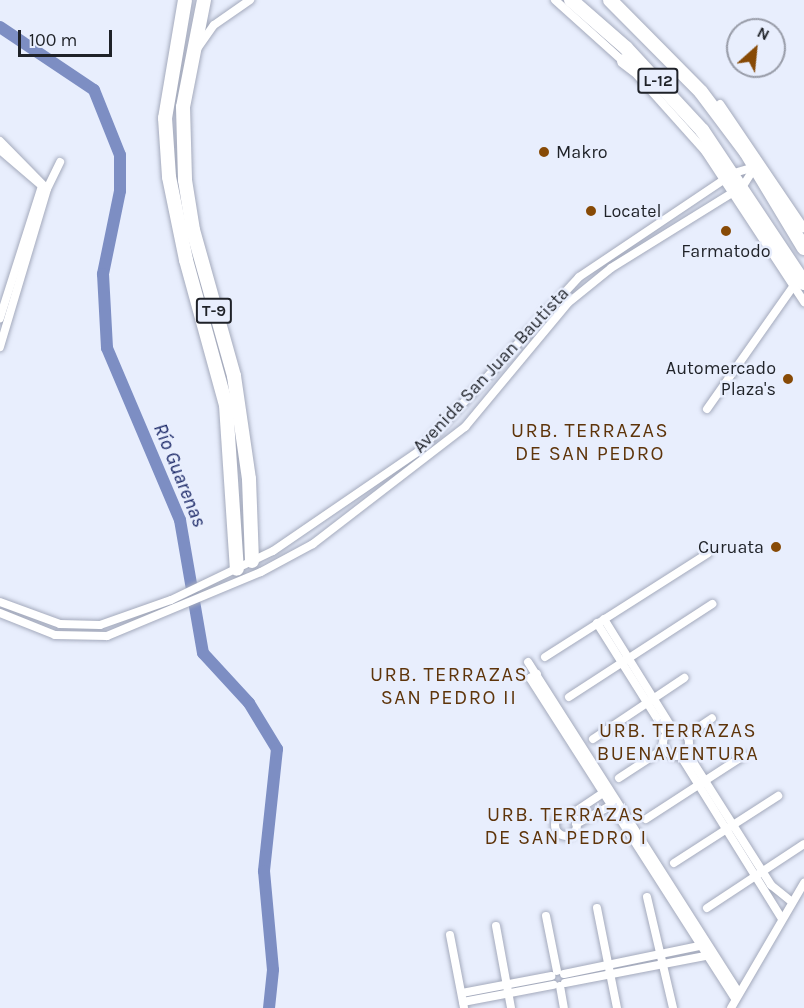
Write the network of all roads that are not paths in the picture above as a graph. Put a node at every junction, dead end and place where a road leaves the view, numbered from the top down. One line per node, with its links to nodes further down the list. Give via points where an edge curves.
1 (185, 0): 30 (highway, T-9, via 165,118 170,177 184,252 226,405)
2 (204, 0): 8 (highway, T-9)
3 (250, 0): 8 (street, via 214,25)
4 (555, 0): 9 (street, L-12)
5 (571, 0): 10 (highway, L-12)
6 (610, 0): 14 (highway, L-12, via 702,92)
7 (622, 0): 11 (highway)
8 (190, 60): 29 (highway, T-9, via 183,107 184,180 193,230 234,376 249,479)
9 (624, 61): 10 (highway); 17 (street, L-12)
10 (674, 99): 17 (highway, L-12)
11 (720, 104): 14 (highway); 21 (street)
12 (0, 141): 18 (street)
13 (0, 150): 18 (street)
14 (746, 152): 16 (highway, L-12)
15 (60, 162): 19 (street)
16 (755, 167): 17 (street, Avenida San Juan Bautista); 20 (street, Avenida San Juan Bautista); 22 (highway, L-12)
17 (730, 177): 20 (highway, L-12); 29 (street, Avenida San Juan Bautista, via 579,277 419,451 306,532)
18 (40, 180): 19 (street); 25 (street)
19 (47, 189): 26 (street)
20 (738, 189): 23 (highway, L-12); 31 (street, Avenida San Juan Bautista, via 611,268 568,303 465,427 422,464 343,525)
21 (804, 228)
22 (804, 248)
23 (799, 284): 24 (street, L-12); 27 (street)
24 (804, 302)
25 (0, 318)
26 (0, 347)
27 (707, 410)
28 (708, 554): 35 (street)
29 (252, 561): 30 (street, Avenida San Juan Bautista); 31 (street, T-9)
30 (237, 569): 31 (street); 32 (street, Avenida San Juan Bautista, via 109,623 81,626)
31 (249, 578): 34 (street, Avenida San Juan Bautista, via 172,611 93,638 55,634)
32 (0, 602)
33 (712, 604): 37 (street)
34 (0, 613)
35 (601, 621): 36 (street); 37 (street)
36 (545, 657)
37 (625, 661): 40 (street); 41 (street)
38 (528, 662): 51 (street)
39 (684, 678): 41 (street)
40 (569, 697)
41 (651, 702): 43 (street); 45 (street)
42 (712, 718): 44 (street)
43 (670, 732): 44 (street); 46 (street)
44 (687, 735): 47 (street)
45 (593, 739)
46 (665, 748): 47 (street); 49 (street)
47 (683, 753): 50 (street)
48 (743, 756): 50 (street)
49 (619, 778)
50 (702, 783): 54 (street); 55 (street)
51 (607, 792): 53 (street); 53 (street, via 573,818); 69 (street)
52 (778, 796): 55 (street)
53 (612, 805): 69 (street)
54 (646, 819)
55 (730, 828): 57 (street); 58 (street); 59 (street)
56 (804, 844): 58 (street)
57 (674, 863)
58 (762, 870): 59 (street); 62 (street)
59 (756, 878): 64 (street); 66 (street)
60 (804, 884): 62 (street)
61 (647, 897): 71 (street)
62 (792, 902): 66 (street)
63 (597, 908): 72 (street)
64 (707, 908)
65 (546, 916): 73 (street)
66 (782, 919): 76 (street)
67 (496, 926): 74 (street)
68 (450, 935): 75 (street)
69 (704, 945): 70 (street); 71 (street)
70 (711, 955): 71 (street); 76 (street)
71 (662, 959): 72 (street); 81 (street)
72 (609, 970): 73 (street); 80 (street)
73 (558, 979): 74 (street); 79 (street)
74 (506, 990): 75 (street); 77 (street); 78 (street)
75 (462, 993): 77 (street)
76 (735, 1000): 82 (street)
77 (464, 1005)
78 (511, 1008)
79 (564, 1008)
80 (617, 1008)
81 (673, 1008)
82 (726, 1008)

